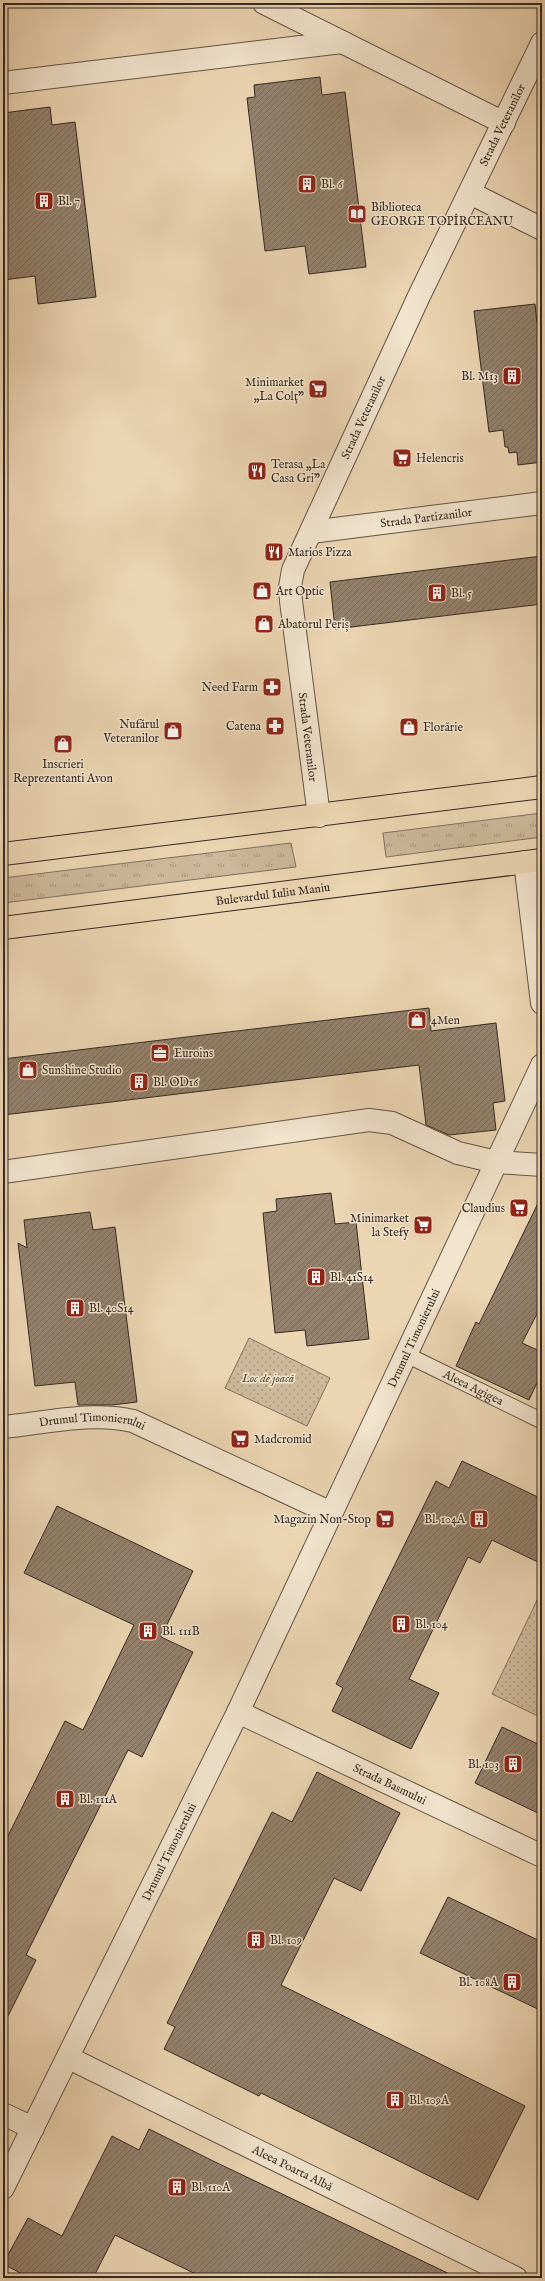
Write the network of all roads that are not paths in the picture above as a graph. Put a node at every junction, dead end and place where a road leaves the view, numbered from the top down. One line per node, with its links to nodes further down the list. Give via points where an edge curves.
1 (264, 3): 2 (street)
2 (342, 42): 4 (street); 5 (street)
3 (542, 42): 5 (street, Strada Veteranilor)
4 (3, 83)
5 (504, 122): 6 (street, Strada Veteranilor)
6 (470, 193): 7 (street); 9 (street, Strada Veteranilor, via 419,296)
7 (542, 229)
8 (542, 503): 9 (street, Strada Partizanilor)
9 (311, 532): 11 (street, Strada Veteranilor, via 294,570 290,586)
10 (542, 787): 11 (main road)
11 (318, 816): 12 (main road)
12 (3, 854)
13 (533, 861): 14 (main road, Bulevardul Iuliu Maniu); 15 (street)
14 (3, 928)
15 (542, 1003)
16 (542, 1065): 17 (street, Drumul Timonierului)
17 (496, 1162): 18 (street); 19 (street, via 458,1153 392,1122 369,1120); 20 (street, Drumul Timonierului)
18 (542, 1165)
19 (3, 1172)
20 (405, 1354): 21 (lane, Aleea Agigea); 23 (street, Drumul Timonierului)
21 (542, 1421)
22 (3, 1427): 23 (street, Drumul Timonierului, via 98,1417 133,1421)
23 (331, 1513): 24 (street, Drumul Timonierului)
24 (238, 1712): 25 (street, Strada Basmului); 26 (street, Drumul Timonierului)
25 (542, 1856)
26 (69, 2058): 28 (street, Drumul Timonierului); 30 (street, Aleea Poarta Albă)
27 (3, 2114): 28 (street)
28 (33, 2128): 29 (street, Drumul Timonierului)
29 (3, 2188)
30 (516, 2278)

